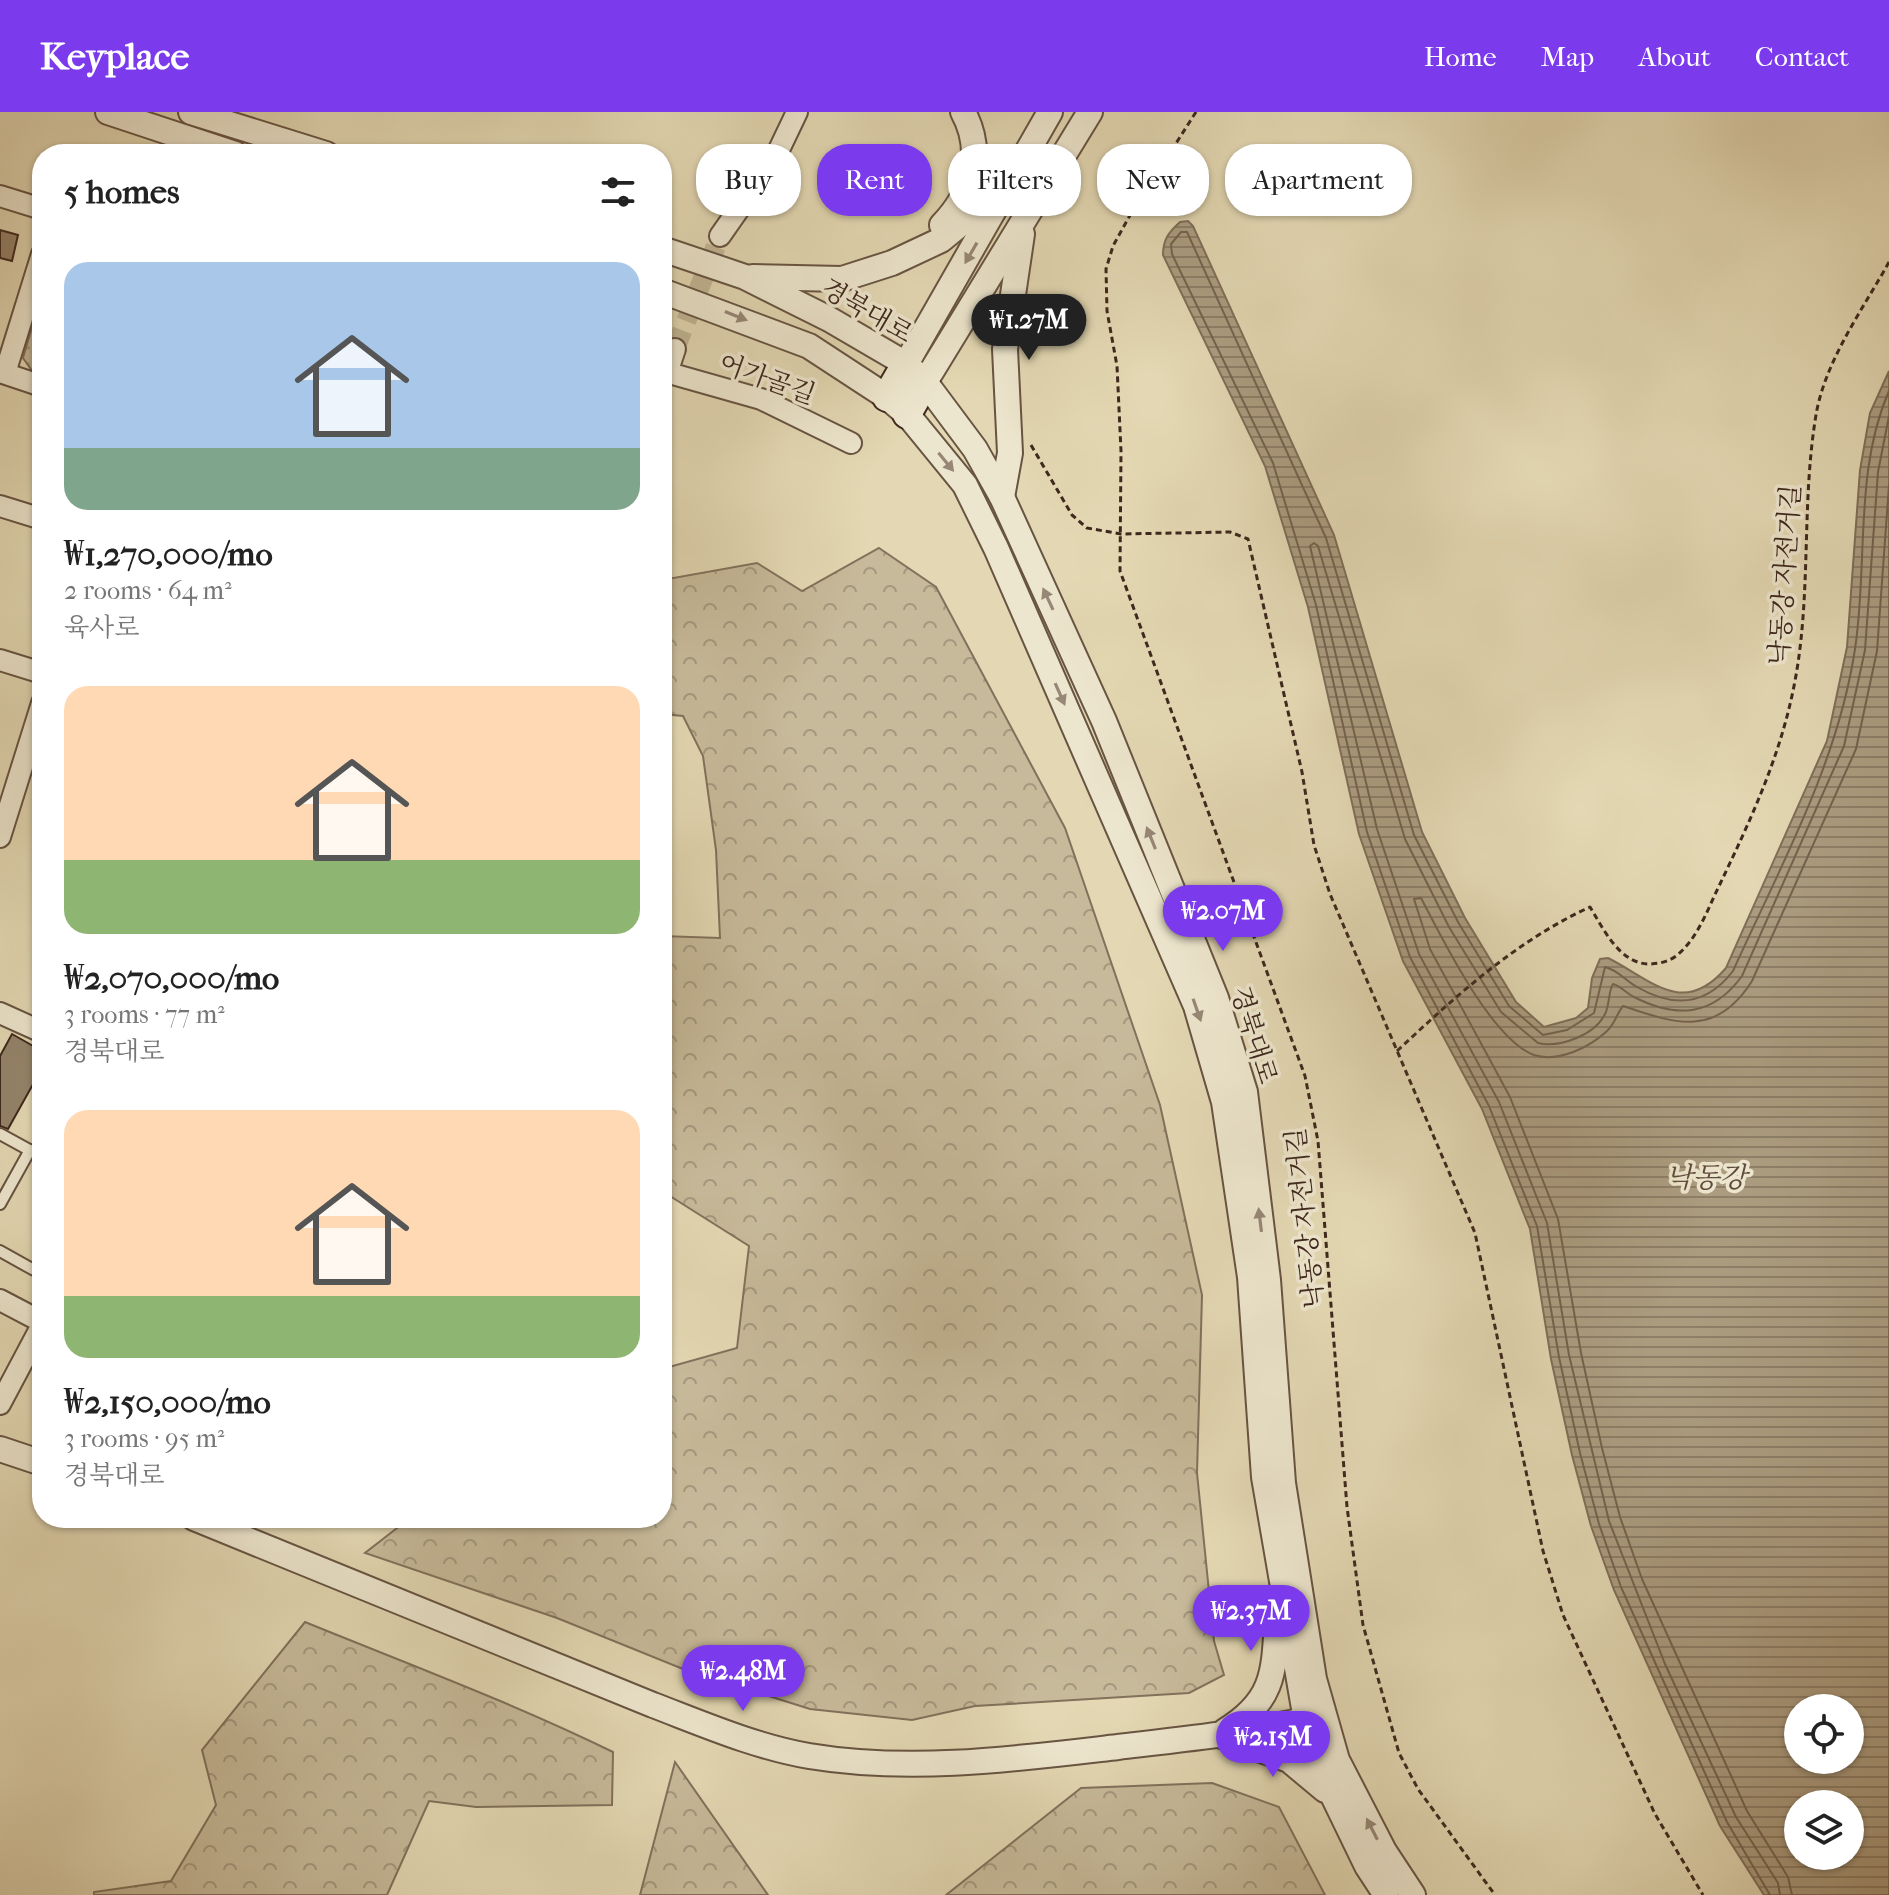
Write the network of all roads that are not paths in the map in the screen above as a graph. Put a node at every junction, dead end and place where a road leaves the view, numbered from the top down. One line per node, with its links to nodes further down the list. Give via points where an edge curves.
1 (108, 112): 7 (street)
2 (191, 112): 8 (street)
3 (797, 112): 15 (street, via 776,156)
4 (963, 112): 17 (street, via 973,142 974,171 966,196 936,230)
5 (1050, 112): 9 (street)
6 (1090, 112): 14 (street)
7 (199, 144)
8 (294, 144)
9 (1035, 144)
10 (0, 196): 11 (street)
11 (32, 206)
12 (970, 216): 17 (street, via 941,240)
13 (997, 216): 24 (street, one-way to 24)
14 (1024, 218): 24 (street); 29 (street, via 1005,349 1010,453)
15 (720, 236)
16 (672, 252): 18 (street, 경북대로)
17 (892, 263): 18 (street, via 842,279)
18 (745, 277): 24 (street, 경북대로, via 829,319)
19 (32, 284): 23 (street)
20 (672, 295): 27 (street, 경북대로, one-way to 27, via 809,346)
21 (675, 349): 22 (street)
22 (672, 356)
23 (2, 372): 26 (street)
24 (915, 373): 27 (main road); 29 (street, 경북대로, via 975,449)
25 (672, 374): 28 (street, 어가골길, via 761,399)
26 (32, 382)
27 (897, 405): 51 (street, 경북대로, one-way to 51, via 965,485 1196,1006 1224,1102 1248,1262 1264,1477)
28 (851, 443)
29 (1002, 497): 52 (street, 경북대로, one-way to 29, via 1314,1679 1283,1483 1268,1280 1245,1092 1216,998 1104,721)
30 (0, 506): 31 (street)
31 (32, 516)
32 (0, 660): 33 (street)
33 (32, 670)
34 (32, 731): 35 (street)
35 (4, 810): 36 (street)
36 (0, 837)
37 (0, 1013): 38 (street)
38 (32, 1027)
39 (0, 1134): 40 (lane)
40 (30, 1150): 41 (lane)
41 (0, 1204)
42 (0, 1251): 43 (lane)
43 (32, 1269)
44 (0, 1300): 45 (street)
45 (32, 1318)
46 (32, 1343): 47 (street)
47 (0, 1404)
48 (0, 1449): 49 (street)
49 (32, 1460)
50 (219, 1528): 53 (street, via 653,1705 806,1756 888,1766 1028,1758)
51 (1280, 1574): 52 (street, 경북대로); 53 (street, via 1275,1666 1266,1693)
52 (1315, 1718): 53 (street); 54 (street, 경북대로, via 1320,1769); 56 (street, 경북대로, one-way to 52, via 1384,1851)
53 (1219, 1735): 54 (street, via 1301,1766)
54 (1338, 1807): 55 (street, 경북대로)
55 (1386, 1895)
56 (1413, 1895)

